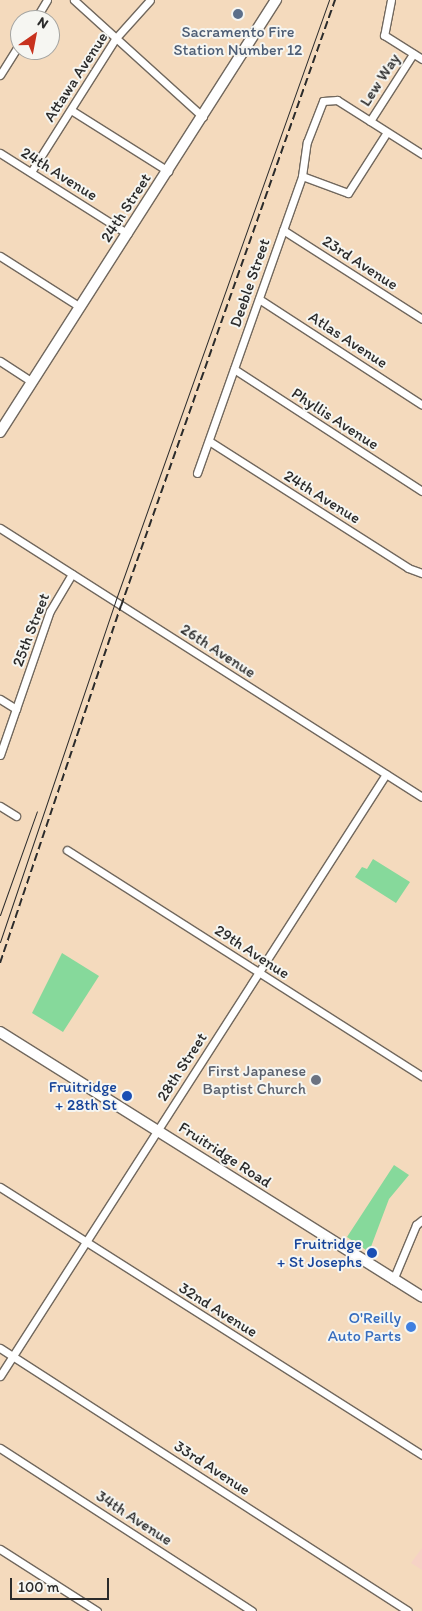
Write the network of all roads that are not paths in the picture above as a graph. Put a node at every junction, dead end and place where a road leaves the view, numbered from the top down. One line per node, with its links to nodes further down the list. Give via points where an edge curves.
1 (74, 0): 5 (street)
2 (150, 0): 5 (street, Attawa Avenue)
3 (276, 0): 11 (main road, 24th Street)
4 (391, 0): 6 (street, via 384,35)
5 (115, 39): 10 (street, Attawa Avenue); 11 (street)
6 (413, 54): 8 (street); 12 (street, Lew Way)
7 (10, 59): 9 (street)
8 (422, 59)
9 (0, 75)
10 (71, 110): 16 (street); 17 (street, Attawa Avenue)
11 (203, 117): 16 (main road, 24th Street)
12 (370, 121): 13 (street); 18 (street, Deeble Street, via 335,99 323,101 307,142)
13 (387, 132): 15 (street); 18 (street, via 348,193)
14 (0, 153): 17 (street, 24th Avenue)
15 (422, 154)
16 (168, 171): 20 (main road, 24th Street)
17 (31, 172): 20 (street, 24th Avenue)
18 (302, 176): 19 (street, Deeble Street)
19 (283, 230): 22 (street, Deeble Street); 24 (street, 23rd Avenue)
20 (128, 234): 23 (main road, 24th Street)
21 (0, 256): 23 (street)
22 (259, 298): 26 (street, Deeble Street); 28 (street, Atlas Avenue)
23 (80, 307): 27 (main road, 24th Street)
24 (422, 319)
25 (0, 361): 27 (street)
26 (234, 370): 30 (street, Deeble Street); 32 (street, Phyllis Avenue)
27 (32, 382): 29 (main road, 24th Street)
28 (422, 405)
29 (0, 432)
30 (209, 442): 31 (street, Deeble Street); 34 (street, 24th Avenue, via 408,568)
31 (198, 474)
32 (422, 491)
33 (0, 528): 35 (street, 26th Avenue)
34 (422, 573)
35 (72, 574): 37 (street, 25th Street, via 53,606); 39 (street, 26th Avenue)
36 (0, 698): 37 (street)
37 (16, 709): 38 (street, 25th Street)
38 (0, 756)
39 (386, 774): 40 (street, 26th Avenue); 44 (street, 28th Street)
40 (422, 797)
41 (0, 806): 42 (street)
42 (16, 816)
43 (67, 850): 44 (street, 29th Avenue)
44 (259, 972): 48 (street, 29th Avenue); 49 (street, 28th Street)
45 (0, 1026): 47 (main road, Fruitridge Road)
46 (0, 1032): 47 (main road, Fruitridge Road)
47 (13, 1038): 49 (main road, Fruitridge Road)
48 (422, 1076)
49 (158, 1130): 52 (street, 28th Street); 53 (main road, Fruitridge Road)
50 (0, 1187): 52 (street, 32nd Avenue)
51 (422, 1220): 53 (street, via 416,1225)
52 (86, 1242): 56 (street, 28th Street); 59 (street, 32nd Avenue)
53 (393, 1280): 54 (main road, Fruitridge Road)
54 (422, 1297)
55 (0, 1348): 56 (street, 33rd Avenue)
56 (12, 1356): 57 (street, 28th Street); 63 (street, 33rd Avenue)
57 (0, 1376)
58 (0, 1448): 62 (street, 34th Avenue)
59 (422, 1455)
60 (0, 1549): 61 (street)
61 (97, 1611)
62 (252, 1611)
63 (408, 1611)

